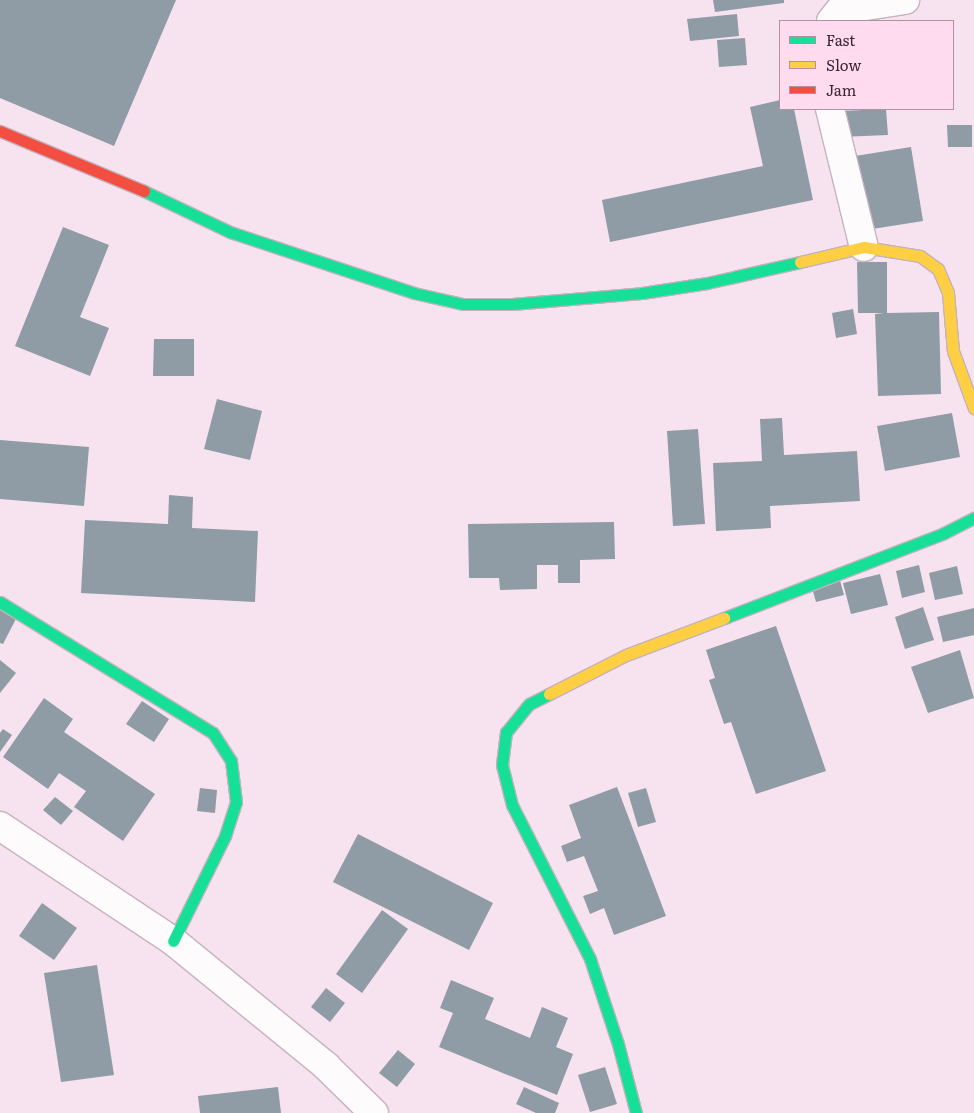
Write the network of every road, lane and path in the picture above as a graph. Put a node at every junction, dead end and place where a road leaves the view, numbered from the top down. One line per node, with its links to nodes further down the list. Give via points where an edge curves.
1 (905, 0): 2 (street, via 840,10)
2 (832, 20)
3 (830, 110): 5 (street)
4 (0, 131): 5 (street, via 111,176 230,232 414,293 463,304 512,304 642,293 707,283)
5 (864, 246): 6 (street, via 920,256 938,269 948,293 953,351)
6 (974, 408)
7 (974, 518): 12 (street, via 944,533 626,654 529,704 506,732 502,765 512,805 590,959 618,1044)
8 (0, 602): 10 (street, via 213,733 231,761 236,802 225,836)
9 (0, 826): 10 (street)
10 (173, 941): 11 (street, via 326,1066)
11 (374, 1113)
12 (636, 1113)

